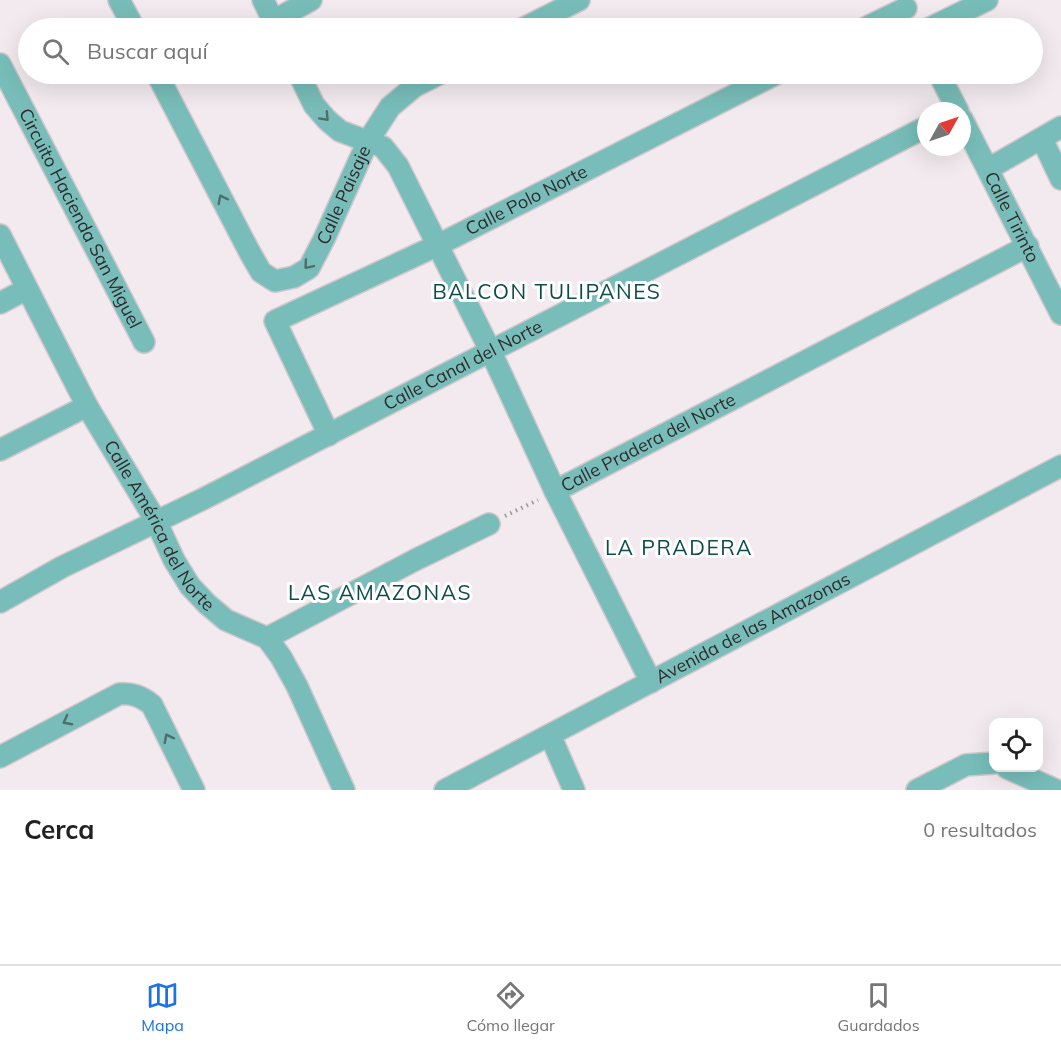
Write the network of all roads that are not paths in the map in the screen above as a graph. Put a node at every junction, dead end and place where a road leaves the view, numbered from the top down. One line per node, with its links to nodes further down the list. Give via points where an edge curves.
1 (119, 0): 7 (street)
2 (263, 0): 8 (street)
3 (311, 0): 9 (street)
4 (579, 0): 10 (street)
5 (987, 0): 13 (street)
6 (904, 4): 11 (street); 12 (street)
7 (129, 18)
8 (272, 18)
9 (285, 18)
10 (544, 18)
11 (881, 18)
12 (912, 18)
13 (950, 18)
14 (0, 64): 34 (street, Circuito Hacienda San Miguel)
15 (162, 84): 25 (street, Calle Paisaje, one-way to 15, via 309,268 294,277 275,280 261,272)
16 (304, 84): 25 (street, one-way to 25, via 327,120)
17 (419, 84): 25 (street, Calle Paisaje, via 390,107)
18 (756, 84): 29 (street, Calle Polo Norte)
19 (944, 84): 20 (street)
20 (953, 102)
21 (1061, 127): 24 (street)
22 (917, 132): 35 (street, Calle Canal del Norte)
23 (971, 136): 26 (street, Calle Tirinto)
24 (1042, 139): 26 (street); 27 (street)
25 (364, 149): 29 (street, via 383,147 398,166)
26 (988, 169): 30 (street, Calle Tirinto)
27 (1061, 179)
28 (0, 235): 31 (street, Calle América del Norte)
29 (438, 245): 35 (street); 37 (street, Calle Polo Norte, via 275,321)
30 (1028, 246): 32 (street, Calle Tirinto); 40 (street, Calle Pradera del Norte)
31 (27, 289): 33 (street); 36 (street, Calle América del Norte)
32 (1058, 300)
33 (0, 303)
34 (144, 342)
35 (491, 352): 37 (street, Calle Canal del Norte); 40 (street)
36 (87, 406): 38 (street); 41 (street, Calle América del Norte)
37 (329, 435): 41 (street, Calle Canal del Norte)
38 (0, 450)
39 (1061, 466): 45 (street, Avenida de las Amazonas)
40 (555, 491): 45 (street)
41 (156, 521): 43 (street, Calle Canal del Norte); 44 (street, Calle América del Norte, via 174,560 207,604 226,620)
42 (489, 524): 44 (street)
43 (0, 602)
44 (267, 638): 51 (street, via 297,686)
45 (651, 682): 46 (street, Avenida de las Amazonas)
46 (550, 735): 52 (street, Avenida de las Amazonas); 53 (street)
47 (0, 757): 50 (street, one-way to 47, via 152,705 129,693 119,694)
48 (989, 763): 54 (street, via 966,765)
49 (1015, 772): 55 (street)
50 (194, 790)
51 (344, 790)
52 (445, 790)
53 (574, 790)
54 (917, 790)
55 (1056, 790)

